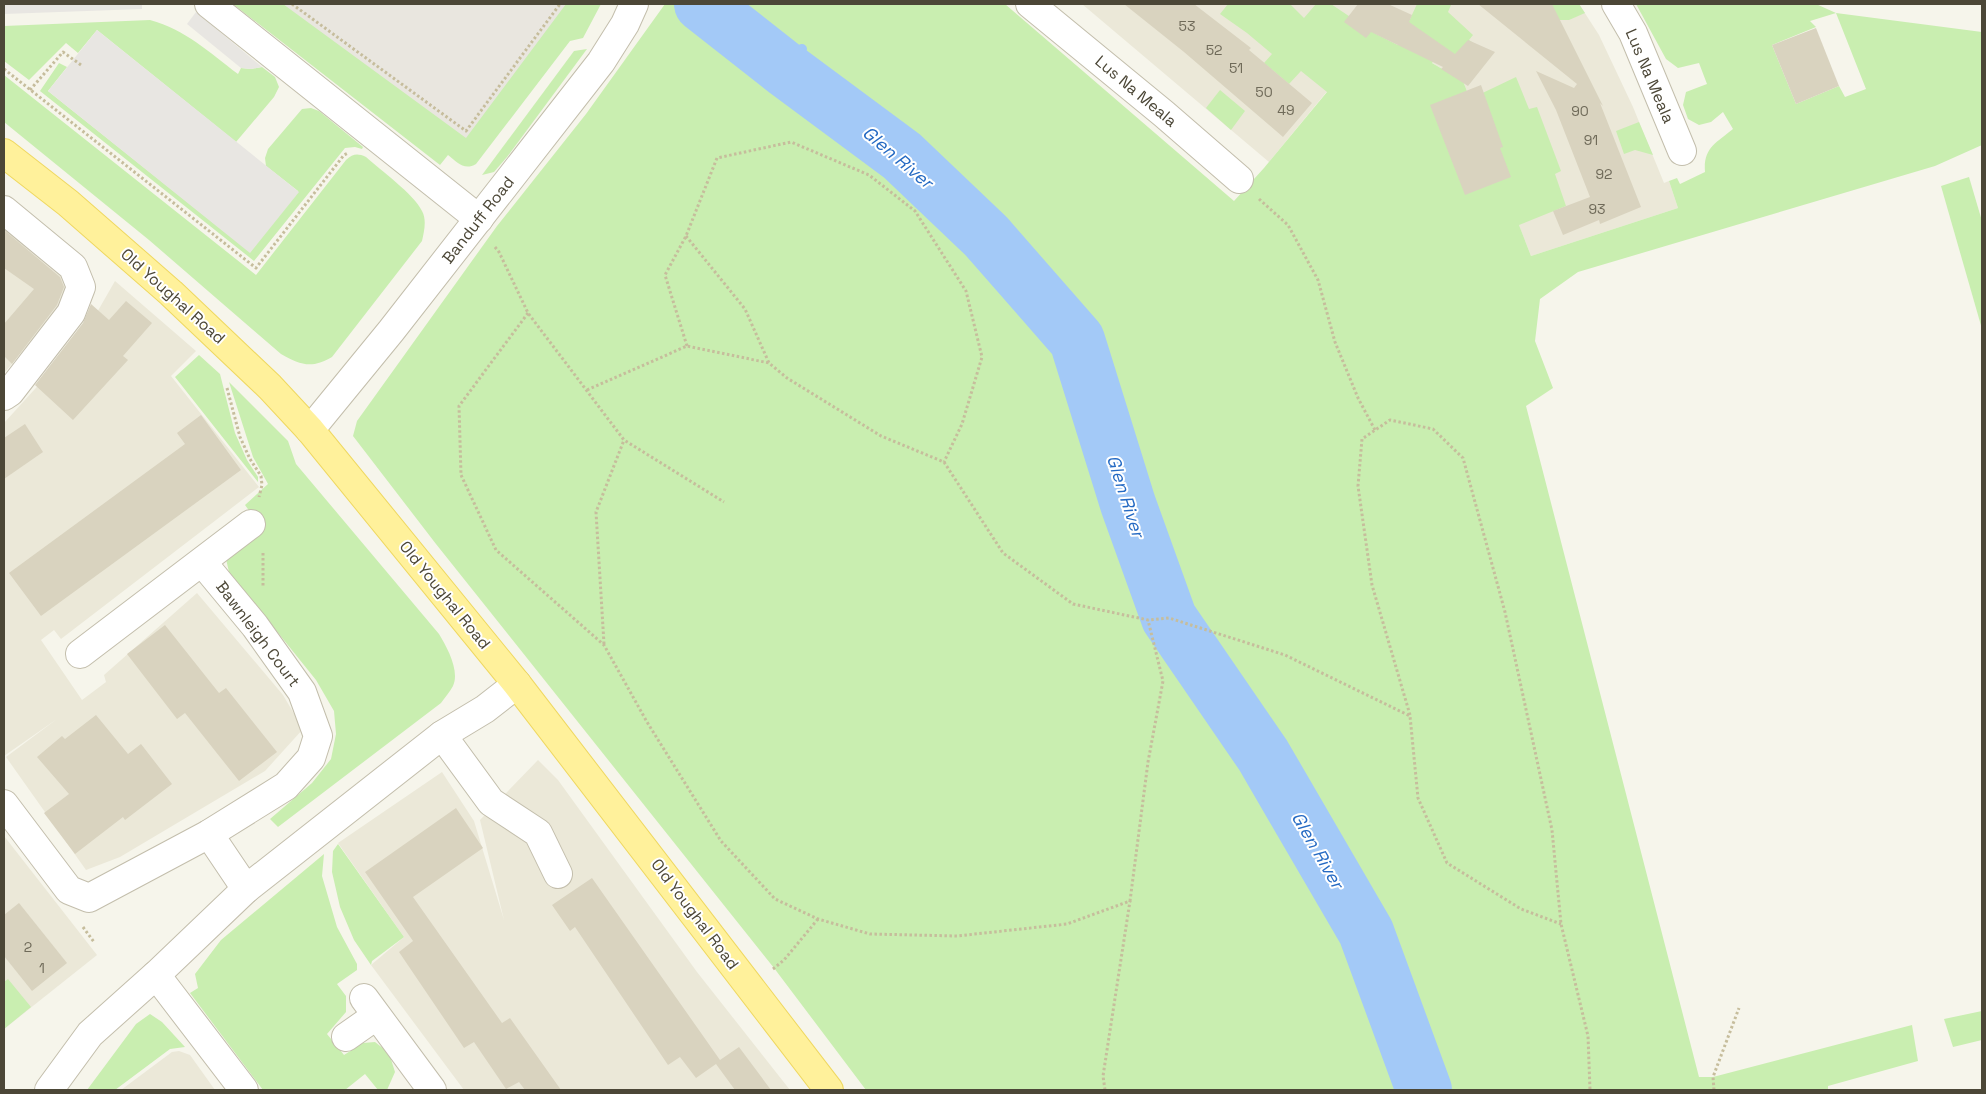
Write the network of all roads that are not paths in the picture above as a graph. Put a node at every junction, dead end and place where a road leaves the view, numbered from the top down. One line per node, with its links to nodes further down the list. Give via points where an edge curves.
1 (208, 4): 9 (street)
2 (634, 4): 9 (street, Banduff Road, via 626,24 601,62)
3 (1030, 4): 7 (street, Lus Na Meala)
4 (1616, 4): 5 (street, Lus Na Meala, via 1633,33)
5 (1682, 151)
6 (4, 153): 11 (main road, Old Youghal Road, via 68,203 172,293)
7 (1247, 186)
8 (4, 210): 10 (street, via 73,267 81,287 71,313)
9 (476, 222): 11 (street, Banduff Road)
10 (4, 396)
11 (310, 430): 15 (main road, Old Youghal Road)
12 (251, 524): 13 (street)
13 (202, 562): 14 (street); 18 (street, Bawnleigh Court, via 255,626 302,692 318,736 311,758 286,786)
14 (80, 654)
15 (517, 684): 16 (street); 26 (main road, Old Youghal Road)
16 (442, 736): 19 (street, via 491,802 538,833); 20 (street)
17 (4, 804): 18 (street, Bawnleigh Court, via 69,890 89,898)
18 (209, 834): 20 (street)
19 (558, 874)
20 (246, 889): 21 (street)
21 (156, 975): 24 (street, via 90,1034); 25 (street)
22 (346, 1037): 23 (street, via 370,1007)
23 (427, 1088)
24 (49, 1090)
25 (244, 1090)
26 (829, 1090)

